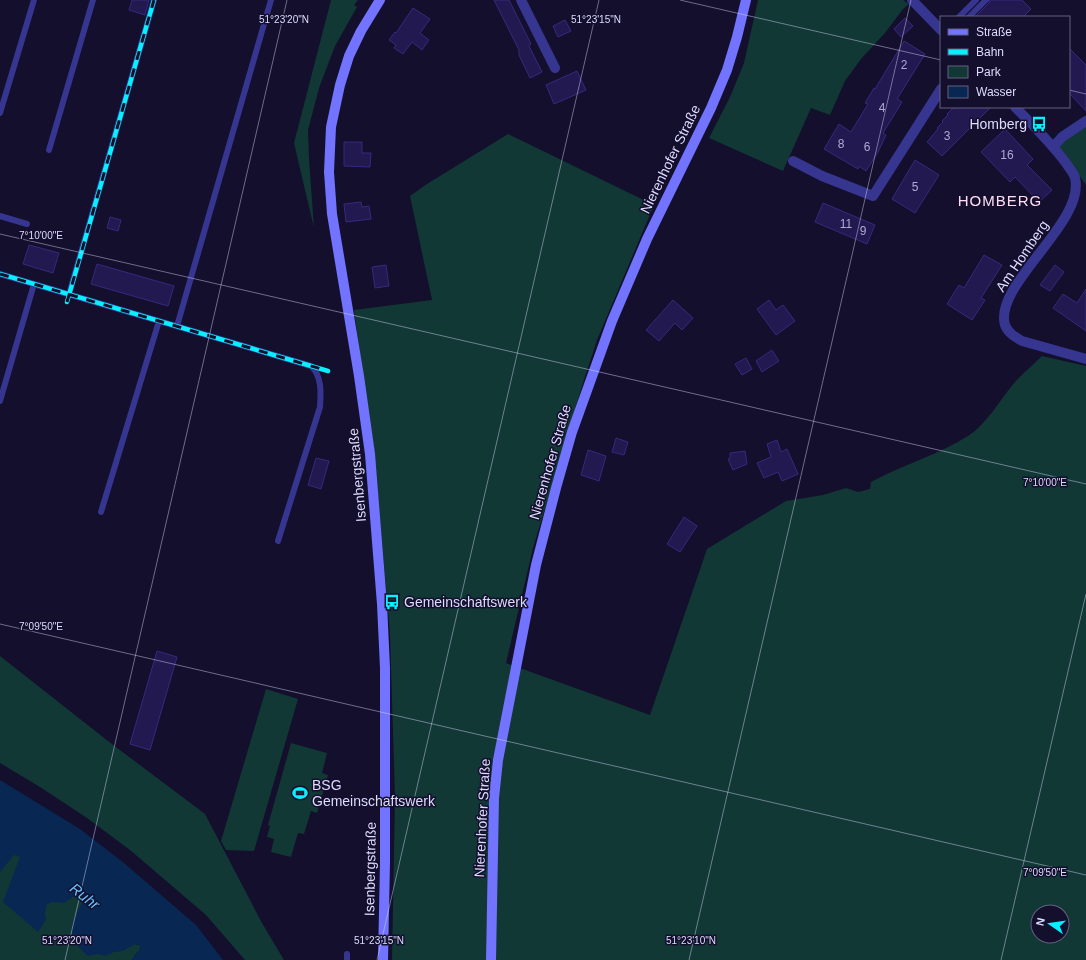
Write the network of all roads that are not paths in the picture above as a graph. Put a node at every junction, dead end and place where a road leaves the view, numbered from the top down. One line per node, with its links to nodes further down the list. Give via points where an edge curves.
1 (34, 0): 17 (lane)
2 (93, 0): 20 (lane)
3 (154, 0): 26 (lane)
4 (271, 0): 28 (lane)
5 (380, 0): 33 (main road, Isenbergstraße, via 361,30 340,85 331,127 329,172 332,214 370,454 382,604 385,668)
6 (521, 0): 14 (street)
7 (746, 0): 34 (main road, Nierenhofer Straße, via 727,70 612,321 572,432 556,488 536,565 498,760 494,806)
8 (912, 0): 13 (street)
9 (976, 0): 11 (lane)
10 (986, 0): 12 (lane)
11 (959, 16)
12 (970, 16)
13 (940, 29)
14 (555, 68)
15 (940, 91): 21 (street, via 873,196 822,176)
16 (1016, 108): 19 (street, Am Homberg)
17 (0, 113)
18 (1086, 121): 19 (street, via 1062,137)
19 (1054, 146): 29 (street, Am Homberg, via 1075,177 1074,199 1065,218 1009,299 1005,310 1005,324 1013,336 1022,341)
20 (48, 150)
21 (793, 161)
22 (0, 216): 23 (lane)
23 (27, 224)
24 (0, 274): 25 (lane)
25 (34, 284): 26 (lane); 30 (lane)
26 (69, 294): 27 (lane)
27 (159, 321): 28 (lane); 31 (lane)
28 (177, 326): 32 (lane, via 311,366 317,373 320,407)
29 (1086, 359)
30 (0, 401)
31 (102, 512)
32 (278, 541)
33 (383, 960)
34 (491, 960)

